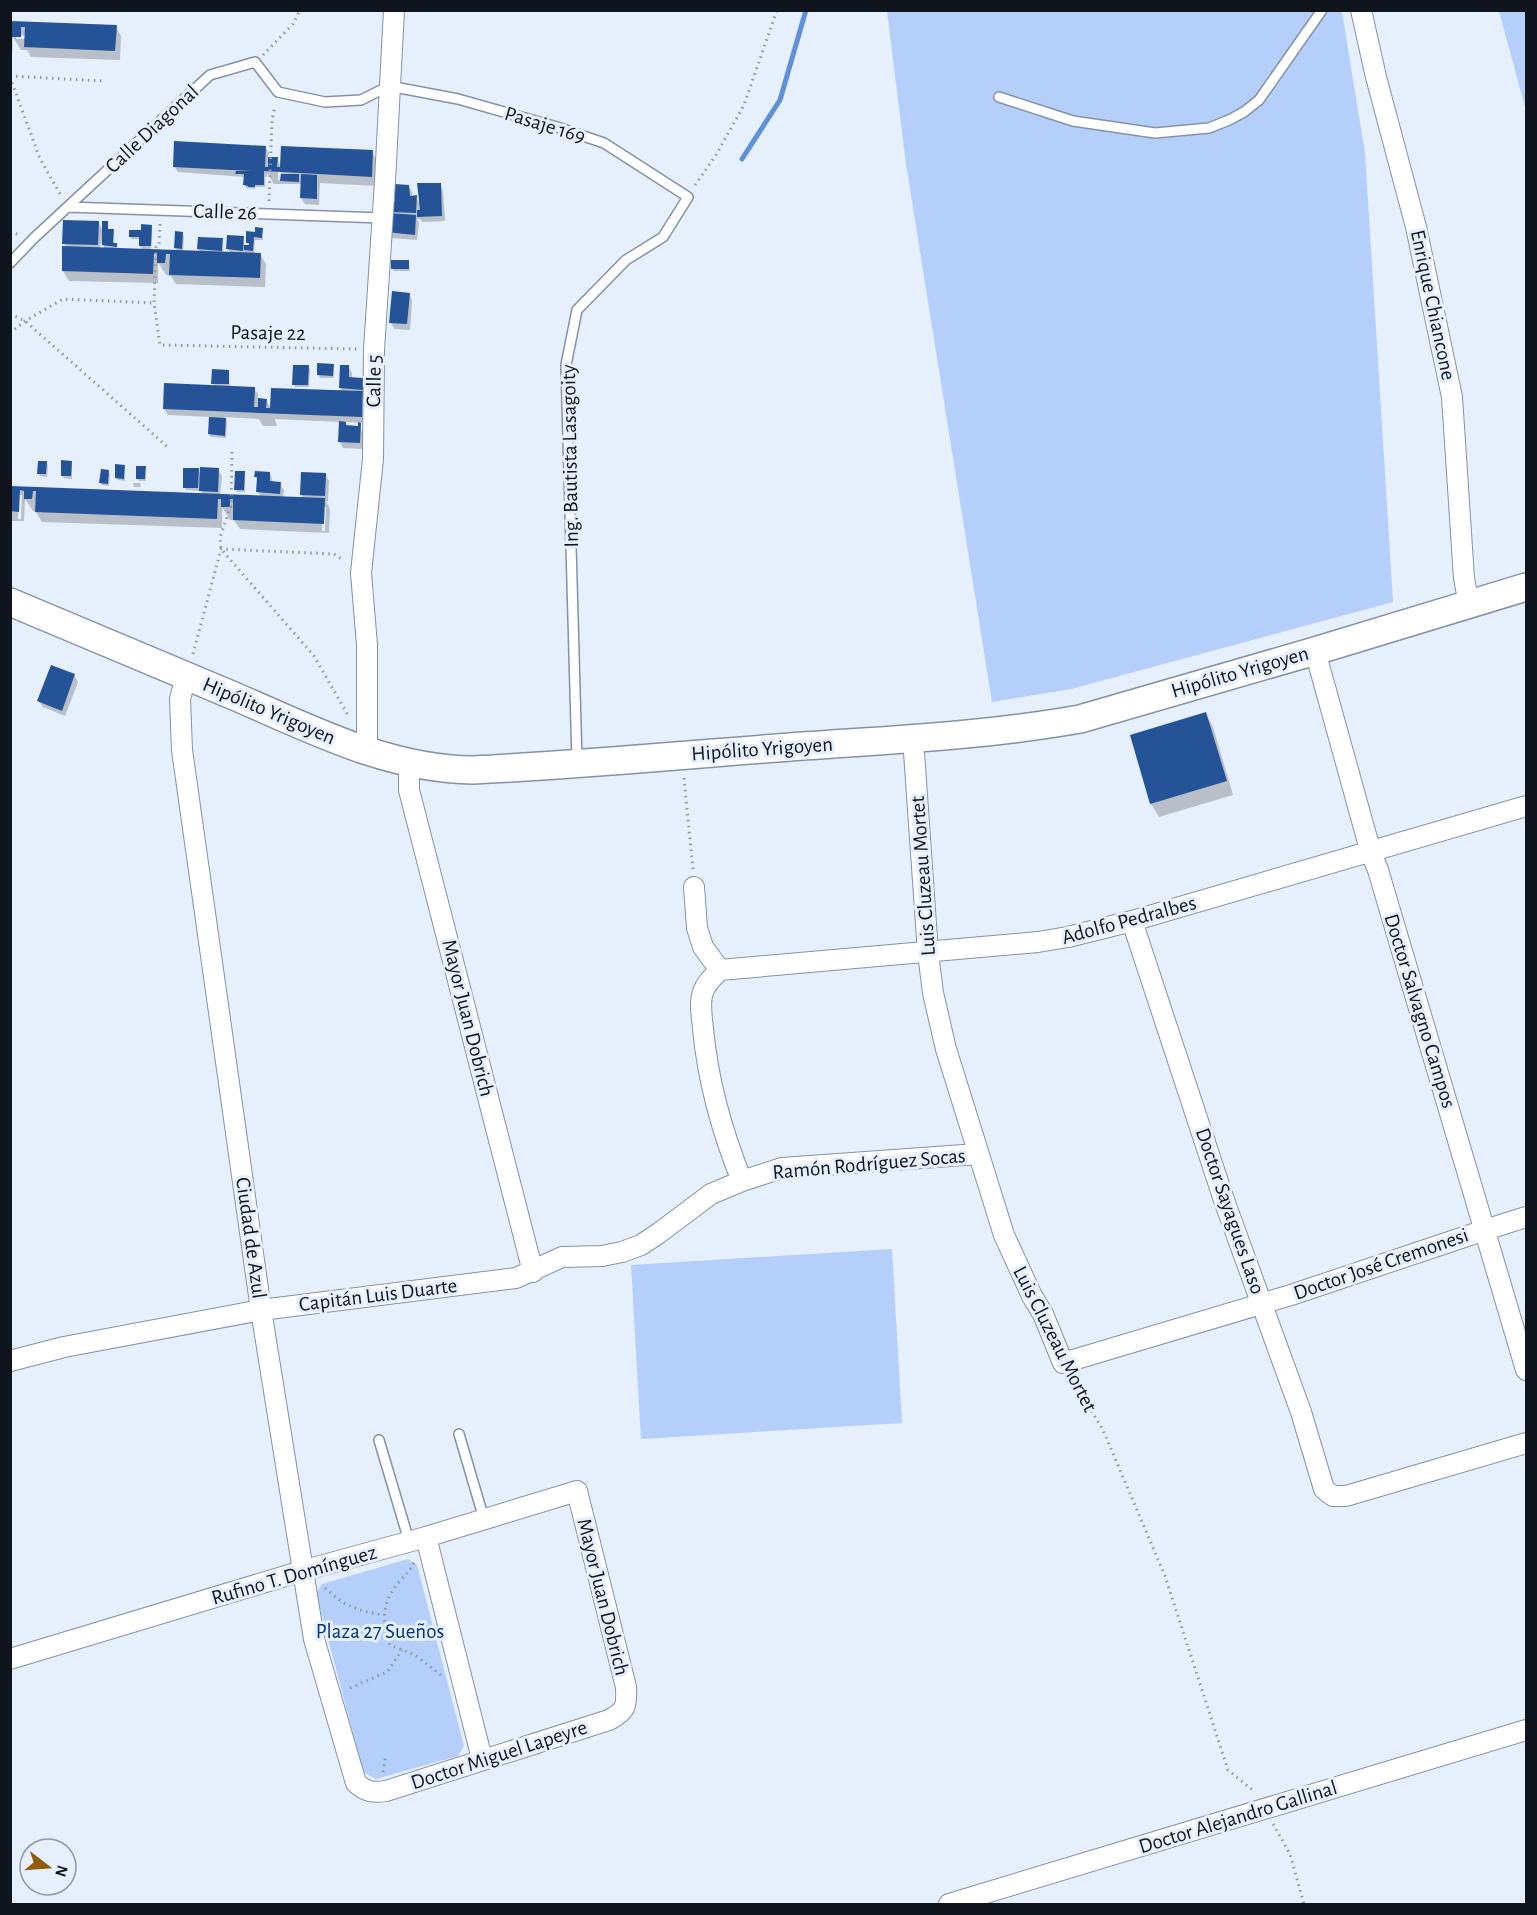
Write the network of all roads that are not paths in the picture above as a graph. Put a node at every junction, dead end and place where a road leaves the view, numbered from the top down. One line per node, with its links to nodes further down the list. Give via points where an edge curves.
1 (394, 10): 4 (street, Calle 5)
2 (1322, 10): 5 (lane, via 1259,100 1209,128 1155,134 1074,121)
3 (1362, 10): 12 (street, Enrique Chiancone, via 1416,227 1452,397)
4 (389, 86): 6 (lane, Pasaje 169, via 458,99 604,143); 7 (lane, Calle Diagonal, via 361,100 325,102 278,92 255,62 210,75); 8 (street, Calle 5)
5 (999, 97)
6 (688, 197): 18 (lane, Ing. Bautista Lasagoity, via 663,237 626,260 577,310 566,365)
7 (68, 207): 8 (lane, Calle 26); 9 (lane, Calle Diagonal)
8 (382, 218): 16 (street, Calle 5, via 374,350 373,459 361,573 367,645)
9 (10, 263)
10 (1527, 587): 12 (street, Hipólito Yrigoyen)
11 (10, 602): 14 (street, Hipólito Yrigoyen)
12 (1469, 605): 13 (street, Hipólito Yrigoyen)
13 (1315, 651): 15 (street, Hipólito Yrigoyen, via 1080,718 1007,730); 20 (street, Doctor Salvagno Campos)
14 (186, 676): 16 (street, Hipólito Yrigoyen, via 349,745); 31 (street, Ciudad de Azul, via 180,699 182,750)
15 (913, 738): 18 (street, Hipólito Yrigoyen); 23 (street, Luis Cluzeau Mortet)
16 (367, 741): 17 (street, Hipólito Yrigoyen)
17 (409, 763): 18 (street, Hipólito Yrigoyen, via 472,770); 29 (street, Mayor Juan Dobrich, via 410,790)
18 (577, 763)
19 (1527, 806): 20 (street, Adolfo Pedralbes)
20 (1371, 853): 22 (street, Adolfo Pedralbes); 28 (street, Doctor Salvagno Campos)
21 (694, 887): 24 (street, via 697,928 703,947)
22 (1132, 921): 23 (street, Adolfo Pedralbes, via 1038,942); 30 (street, Doctor Sayagues Laso)
23 (928, 953): 24 (street, Adolfo Pedralbes); 25 (street, Luis Cluzeau Mortet, via 946,1049)
24 (720, 970): 26 (street, via 703,992 705,1050 720,1122)
25 (978, 1154): 26 (street, Ramón Rodríguez Socas, via 782,1168); 33 (street, Luis Cluzeau Mortet, via 1005,1235)
26 (742, 1181): 29 (street, Ramón Rodríguez Socas, via 711,1194 641,1245 602,1256 562,1257)
27 (1527, 1217): 28 (street, Doctor José Cremonesi)
28 (1485, 1230): 30 (street, Doctor José Cremonesi); 34 (street, Doctor Salvagno Campos)
29 (533, 1272): 31 (street, Capitán Luis Duarte, via 516,1278)
30 (1262, 1303): 33 (street, Doctor José Cremonesi); 37 (street, Doctor Sayagues Laso, via 1324,1489 1333,1496 1346,1496)
31 (261, 1310): 32 (street, Capitán Luis Duarte); 41 (street, Ciudad de Azul)
32 (10, 1361)
33 (1063, 1363)
34 (1527, 1370)
35 (459, 1434): 39 (lane)
36 (379, 1440): 40 (lane)
37 (1527, 1443)
38 (577, 1491): 39 (street, Rufino T. Domínguez); 43 (street, Mayor Juan Dobrich)
39 (484, 1519): 40 (street, Rufino T. Domínguez)
40 (417, 1539): 41 (street, Rufino T. Domínguez); 45 (street)
41 (310, 1576): 42 (street, Rufino T. Domínguez); 46 (street, Ciudad de Azul, via 314,1639 356,1783)
42 (10, 1659)
43 (627, 1703): 45 (street, Doctor Miguel Lapeyre, via 621,1714 609,1720)
44 (1527, 1730): 47 (street, Doctor Alejandro Gallinal)
45 (482, 1759): 46 (street, Doctor Miguel Lapeyre, via 386,1791)
46 (365, 1790)
47 (949, 1905)

